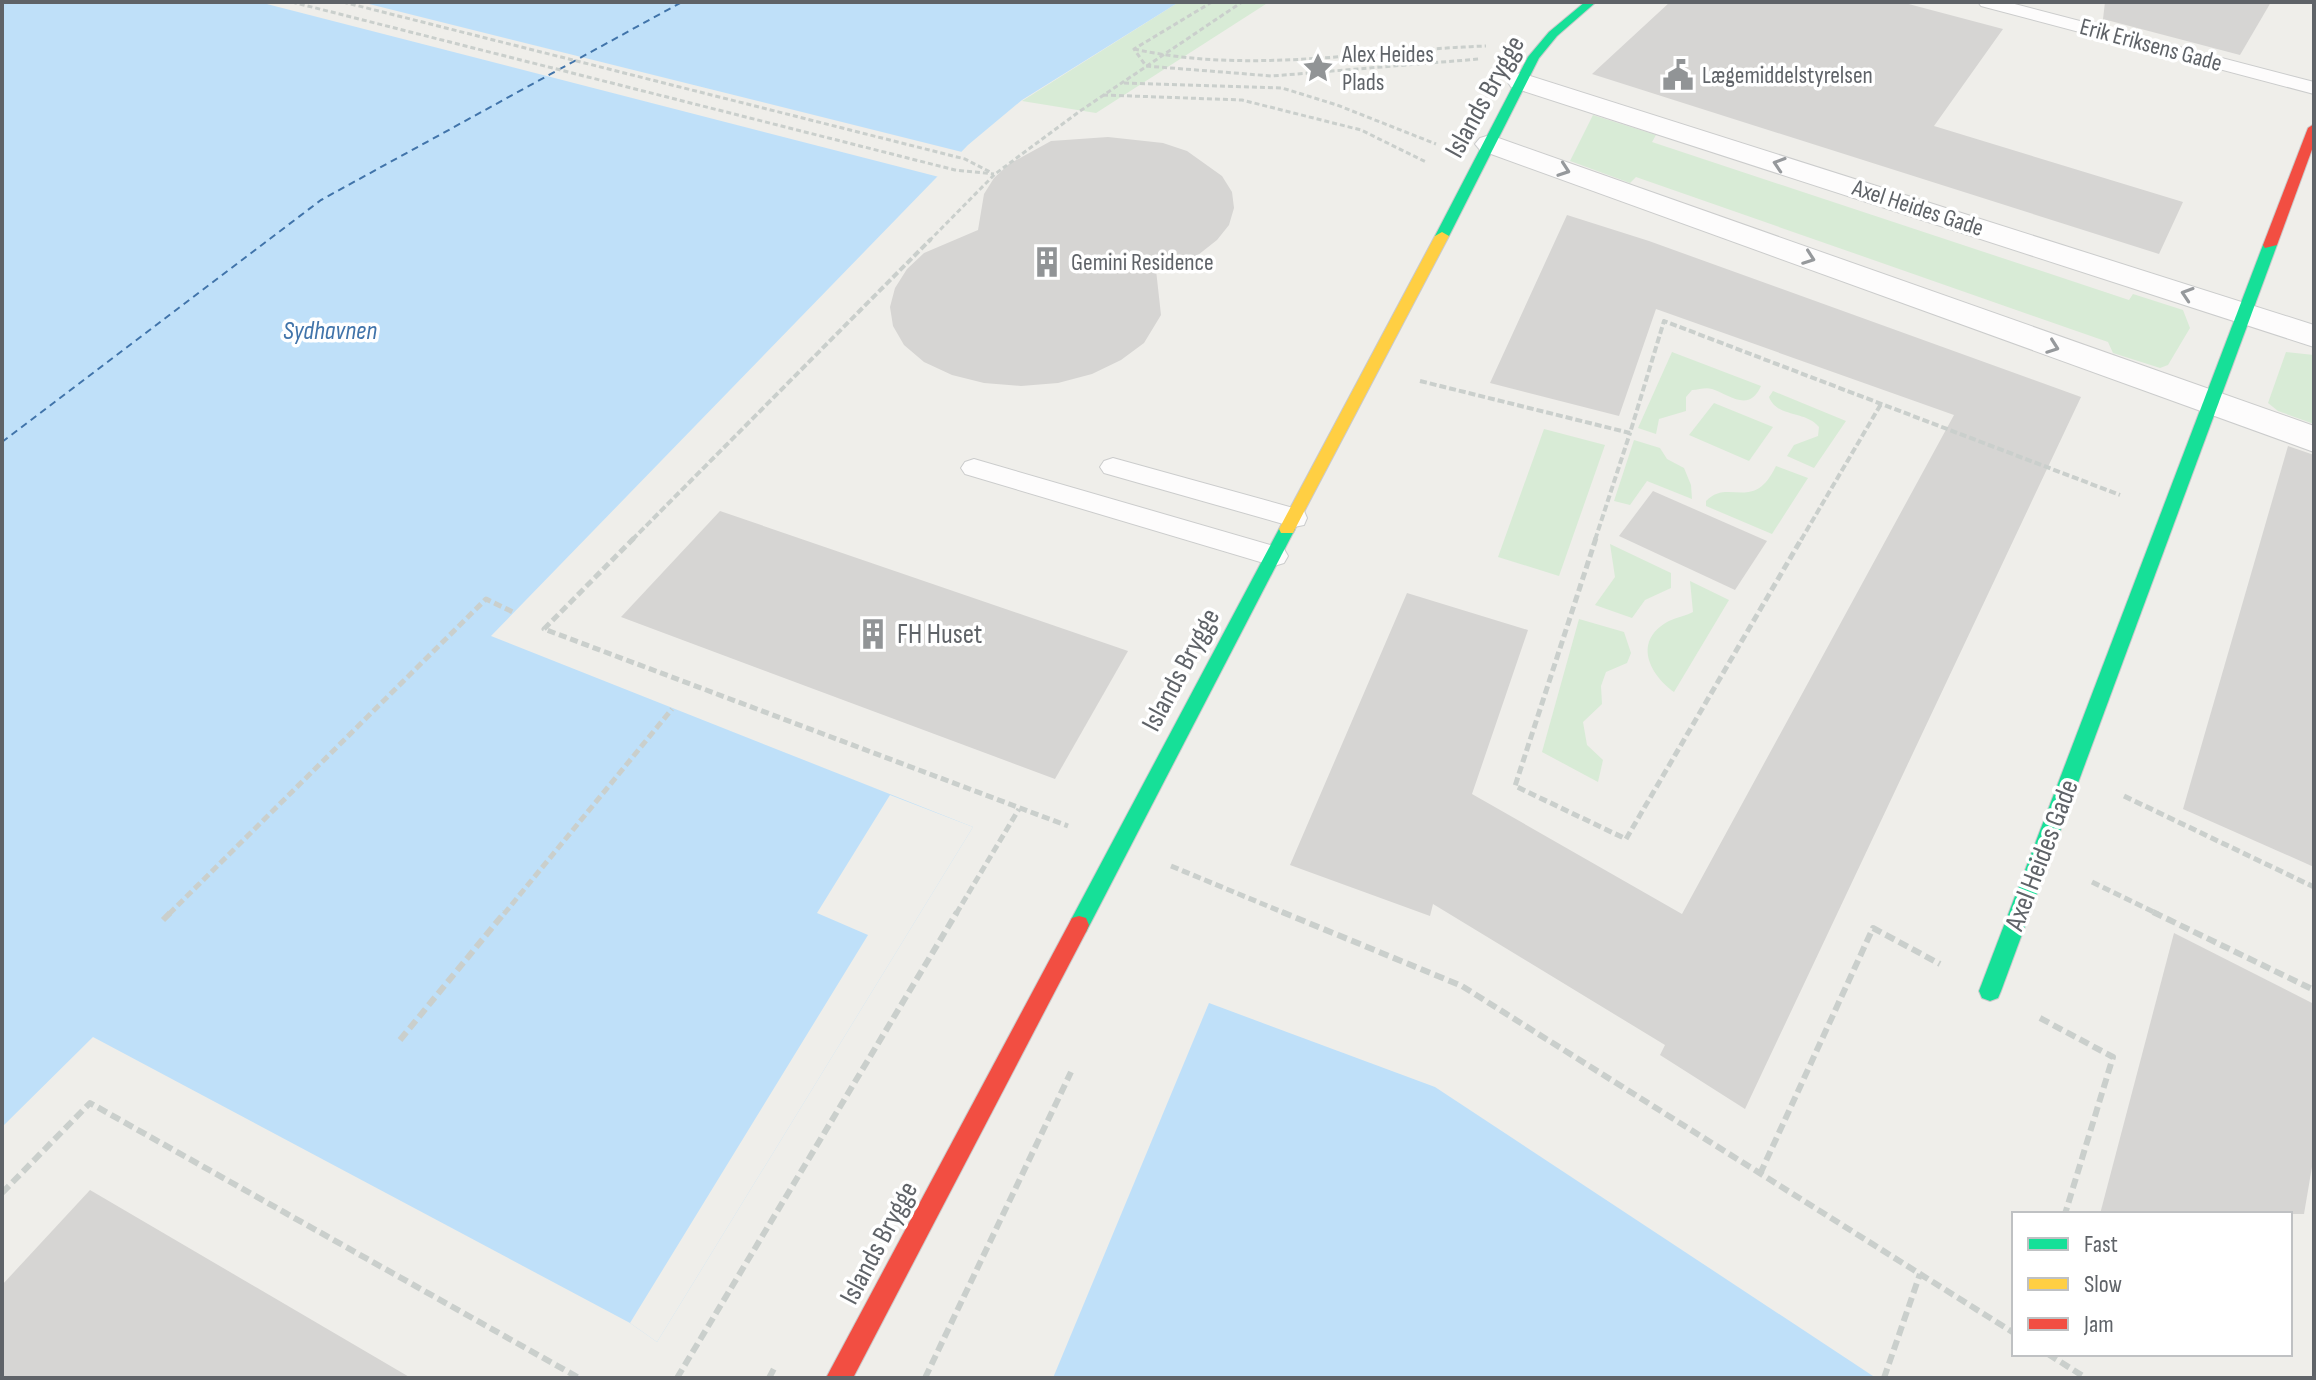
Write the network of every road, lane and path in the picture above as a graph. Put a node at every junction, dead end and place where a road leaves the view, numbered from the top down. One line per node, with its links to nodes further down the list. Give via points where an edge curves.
1 (292, 2): 17 (path, via 955,170)
2 (343, 2): 17 (path, via 965,159)
3 (1212, 2): 7 (path)
4 (1242, 2): 8 (path)
5 (1591, 2): 11 (street, Islands Brygge, via 1553,34)
6 (1987, 2): 13 (lane, Erik Eriksens Gade)
7 (1134, 49): 8 (path); 10 (path)
8 (1159, 56): 10 (path); 11 (path, via 1263,62 1485,45)
9 (1472, 58): 10 (path, via 1272,76)
10 (1146, 66): 12 (path)
11 (1527, 69): 16 (street, Islands Brygge); 19 (street, Axel Heides Gade, one-way to 11)
12 (1121, 83): 14 (path); 16 (path, via 1282,88)
13 (2314, 88)
14 (1103, 95): 17 (path); 18 (path, via 1242,100 1361,130)
15 (2314, 128): 19 (street)
16 (1486, 153): 18 (street, Islands Brygge); 23 (street, one-way to 23)
17 (995, 174): 48 (path, via 544,629 1019,809)
18 (1471, 182): 21 (street, Islands Brygge)
19 (2246, 313): 20 (street, Axel Heides Gade); 23 (street)
20 (2314, 336)
21 (1372, 369): 24 (path); 29 (street, Islands Brygge)
22 (1881, 404): 24 (path, via 1664,321); 24 (path, via 1626,839 1515,786); 28 (path)
23 (2211, 404): 25 (street); 28 (street, Axel Heides Gade)
24 (1630, 433)
25 (2314, 440)
26 (1113, 467): 29 (lane)
27 (974, 468): 30 (lane)
28 (2170, 515): 33 (street, Axel Heides Gade)
29 (1294, 518): 30 (street, Islands Brygge)
30 (1274, 556): 49 (street, Islands Brygge)
31 (515, 613): 37 (path, via 486,599)
32 (672, 709): 40 (path)
33 (2073, 772): 34 (street, Axel Heides Gade); 36 (path)
34 (2041, 857): 38 (path); 39 (street, Axel Heides Gade)
35 (1170, 866): 41 (path, via 1462,986)
36 (2314, 887)
37 (163, 920)
38 (2314, 990)
39 (1990, 991): 41 (path, via 1873,928); 43 (path, via 2113,1057)
40 (400, 1040)
41 (1760, 1174): 44 (path)
42 (2, 1193): 47 (path, via 90,1103)
43 (2066, 1212)
44 (1920, 1274): 45 (path); 50 (path)
45 (2012, 1332)
46 (2051, 1356): 51 (path)
47 (579, 1378)
48 (677, 1378)
49 (839, 1378)
50 (1884, 1378)
51 (2086, 1378)

